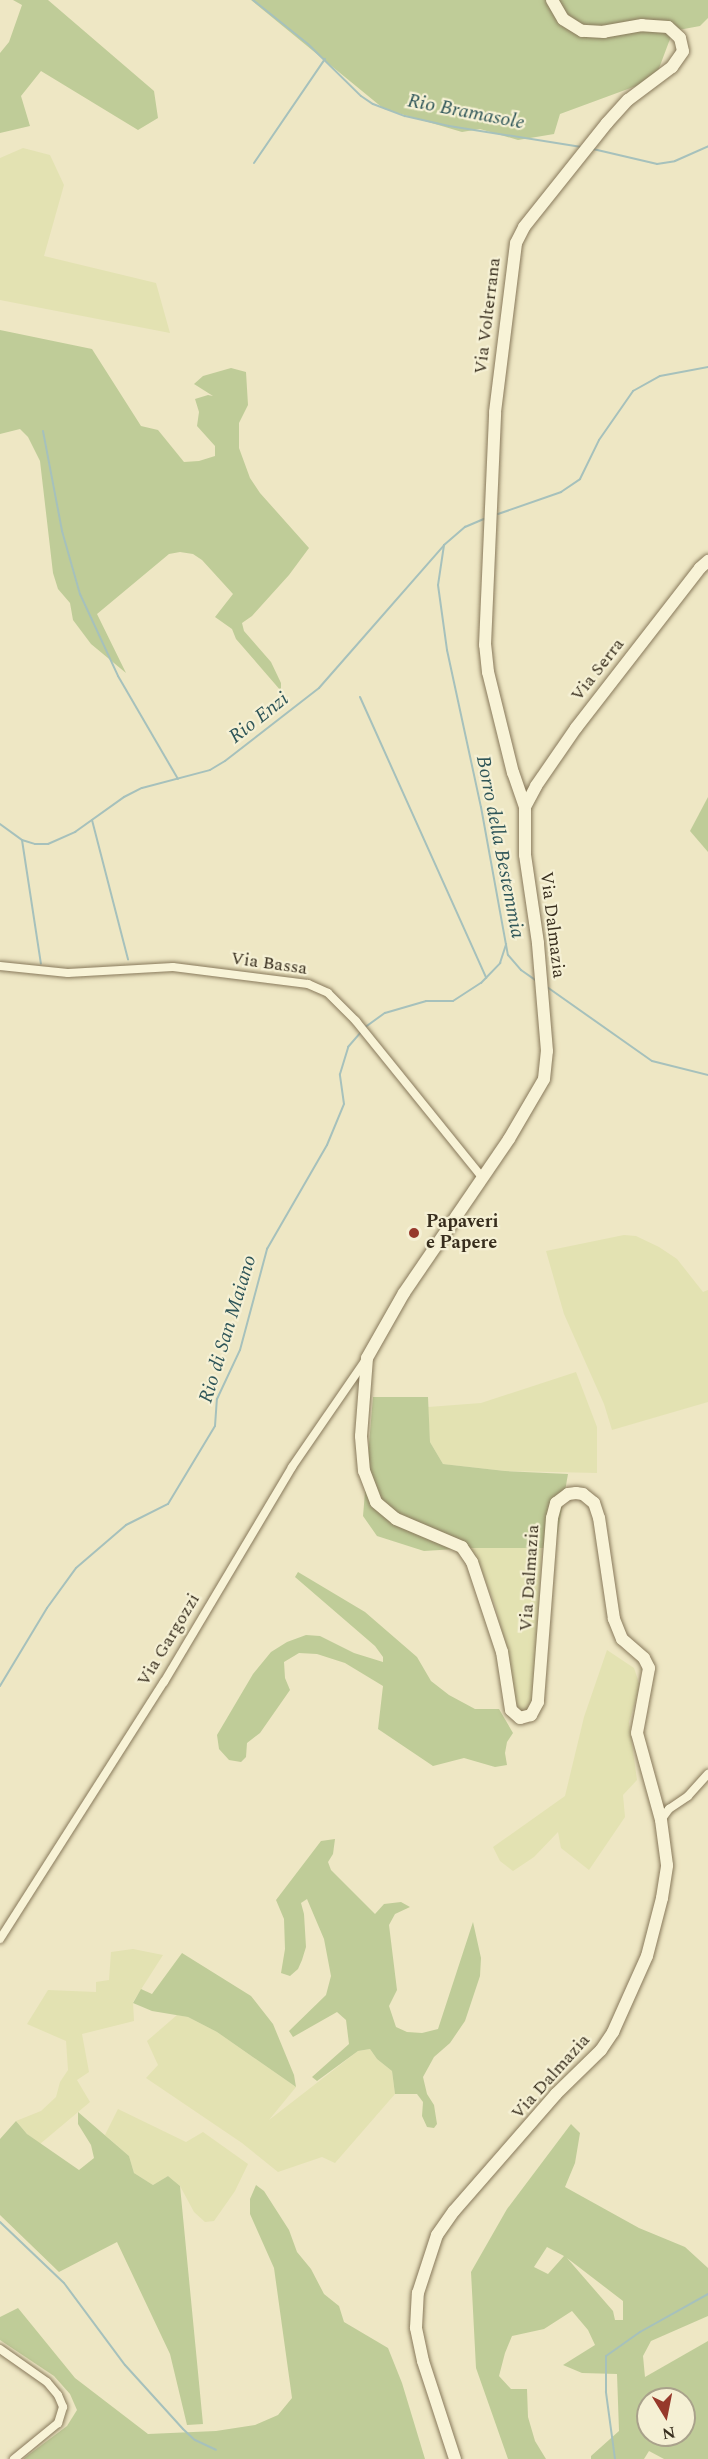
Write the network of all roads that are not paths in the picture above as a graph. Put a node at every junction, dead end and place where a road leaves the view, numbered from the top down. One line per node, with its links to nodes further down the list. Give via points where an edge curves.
1 (552, 0): 3 (main road, Via Volterrana, via 563,20 582,31 668,27 683,51 672,67 628,100 586,147 516,243 499,366 485,645 488,672)
2 (708, 561): 3 (main road, Via Serra, via 576,728)
3 (525, 807): 5 (main road, Via Dalmazia, via 525,855 541,978 547,1069 541,1087)
4 (0, 966): 5 (street, Via Bassa, via 68,973 173,967 308,984 328,993 356,1021)
5 (482, 1177): 6 (main road, Via Dalmazia, via 404,1293)
6 (367, 1358): 8 (main road, Via Dalmazia, via 364,1472 376,1502 396,1519 462,1547 472,1562 502,1652 511,1710 520,1718 531,1715 538,1702 556,1503 576,1493 594,1503 614,1619 622,1639 644,1658 649,1668 637,1733); 9 (street, Via Gargozzi, via 292,1467 164,1682)
7 (708, 1774): 8 (street)
8 (661, 1820): 12 (main road, Via Dalmazia, via 667,1865 662,1898 647,1956 613,2032 454,2211 437,2235 429,2258 418,2293 416,2328)
9 (0, 1939)
10 (0, 2349): 11 (street, via 47,2382 63,2407 58,2422)
11 (14, 2459)
12 (455, 2459)

